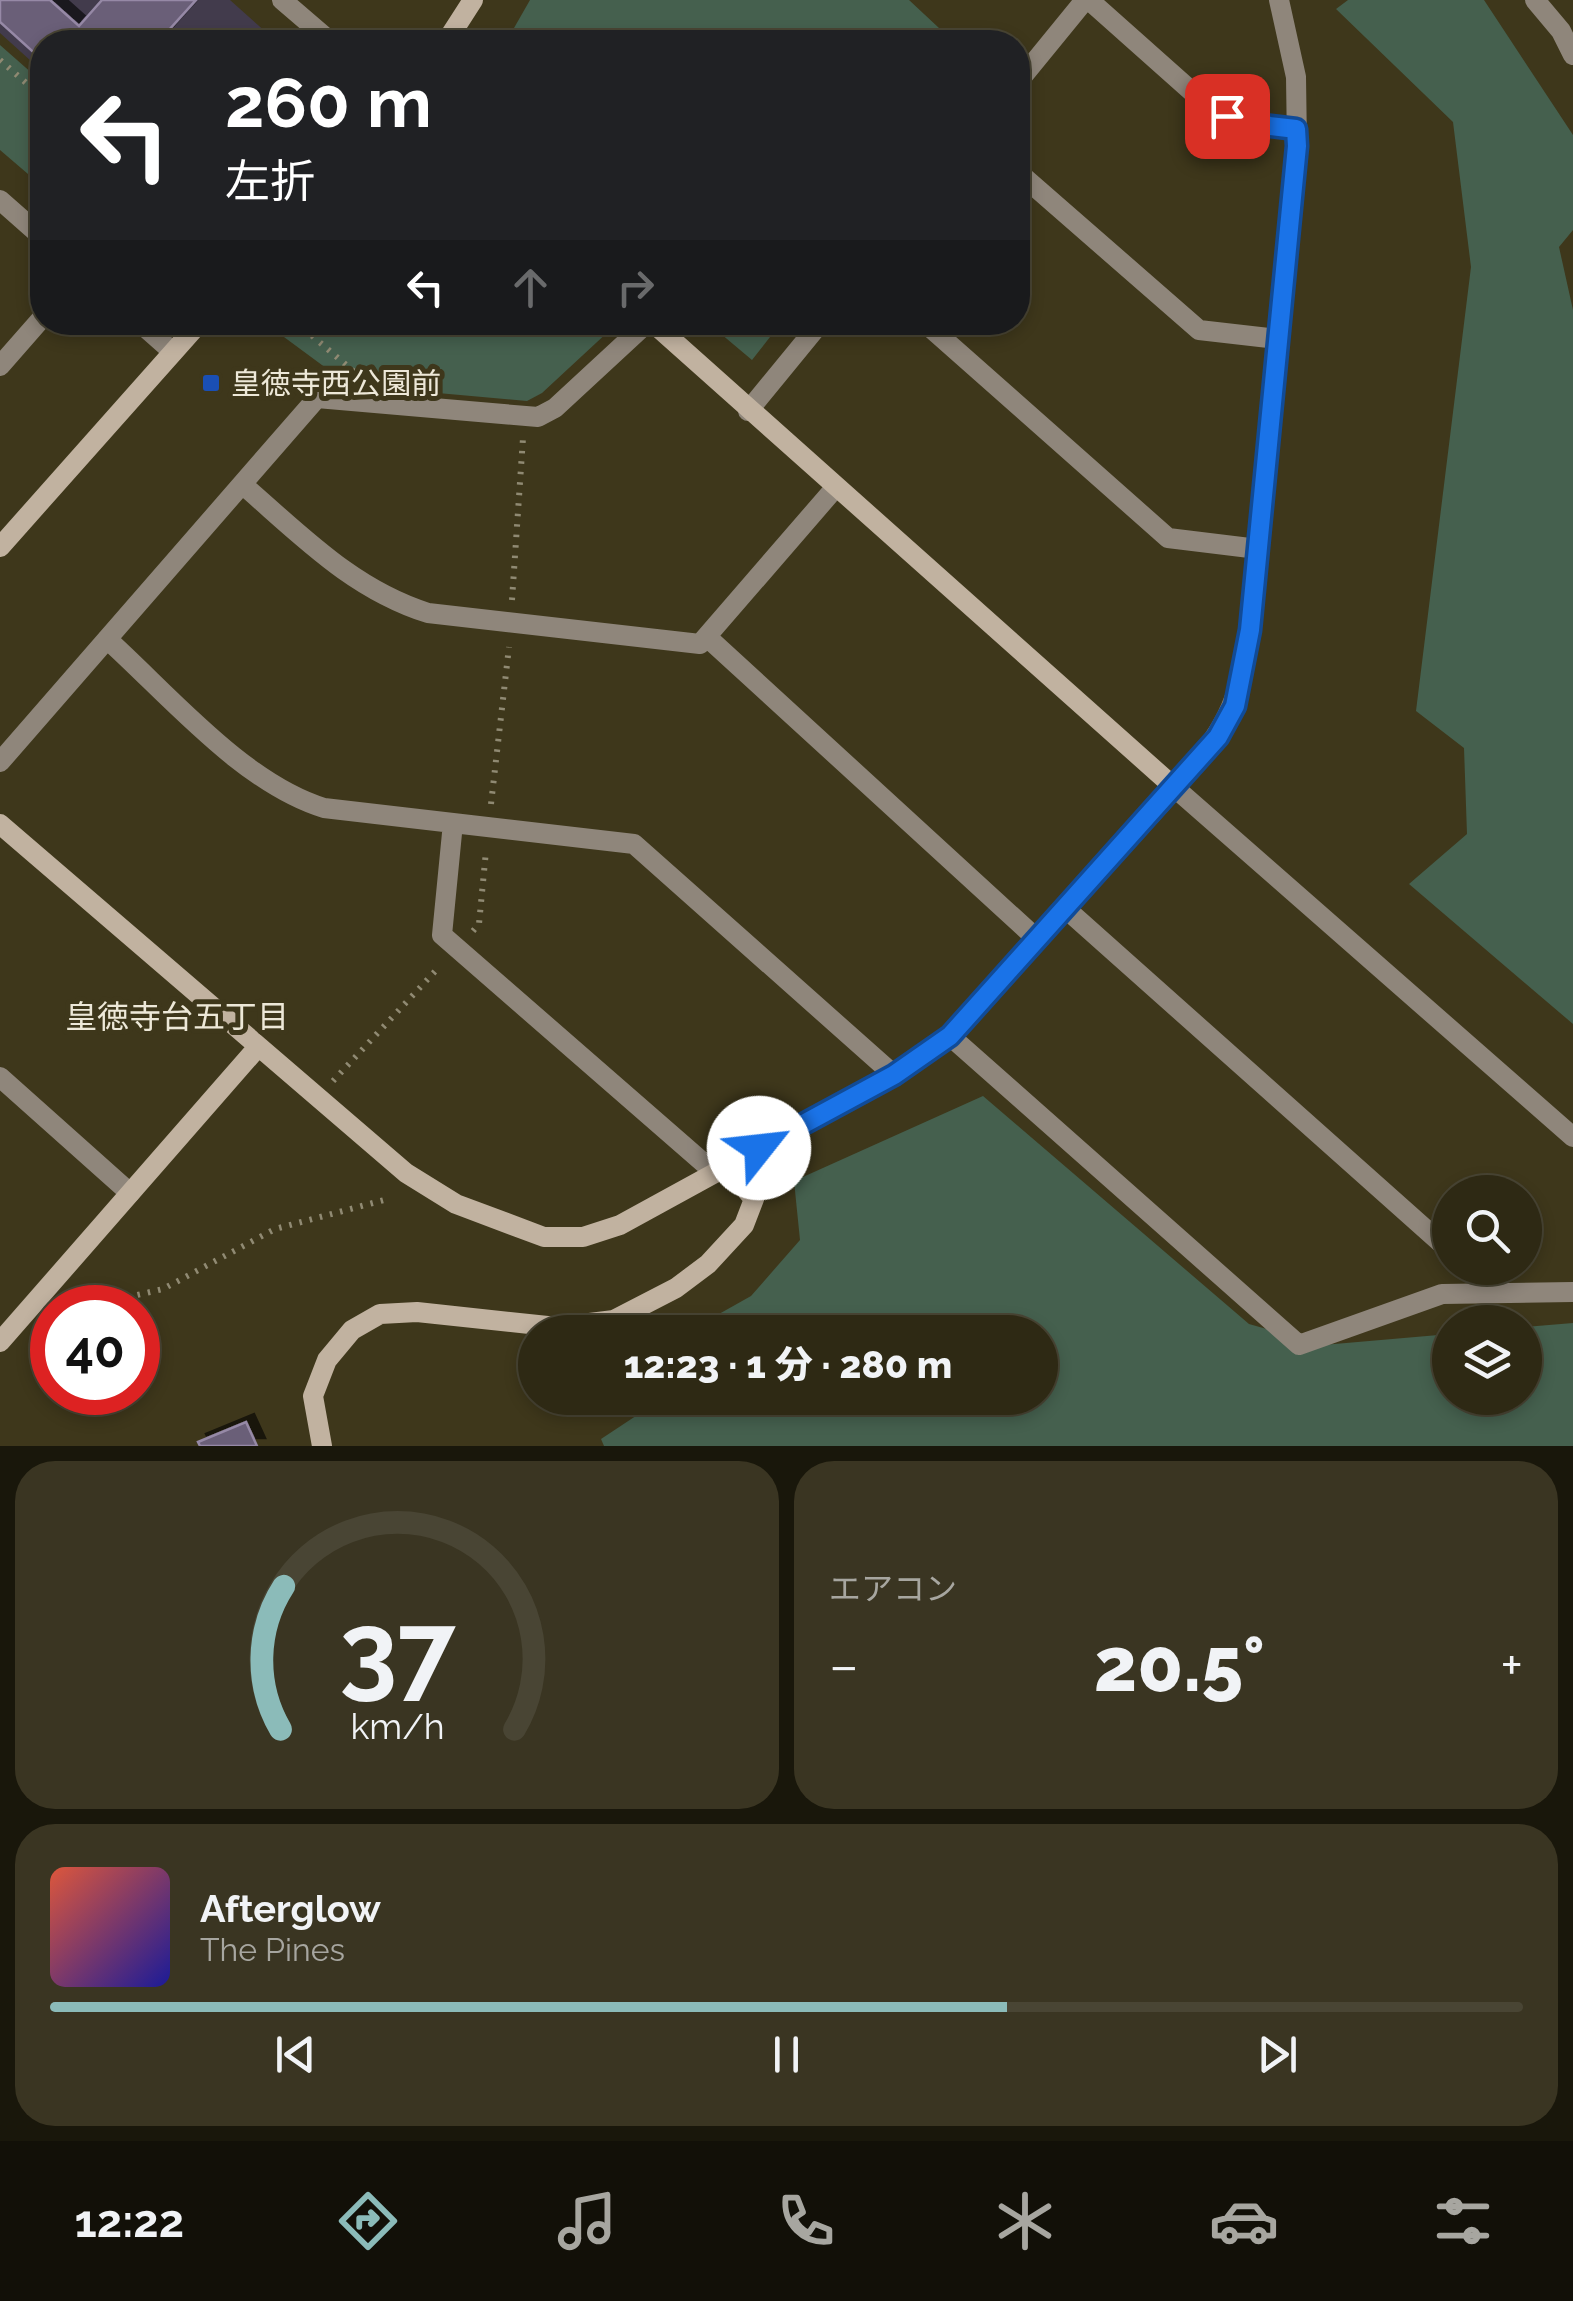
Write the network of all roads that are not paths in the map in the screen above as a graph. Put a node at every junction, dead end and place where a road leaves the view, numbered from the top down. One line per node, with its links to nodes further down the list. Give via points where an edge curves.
1 (282, 0): 6 (street)
2 (474, 0): 8 (street)
3 (1087, 0): 10 (street); 11 (street, via 1208,105 1245,123)
4 (1279, 0): 11 (street, via 1296,77)
5 (1535, 0): 9 (street)
6 (305, 7): 7 (street)
7 (321, 30)
8 (454, 30)
9 (1573, 55)
10 (1030, 68)
11 (1296, 129): 22 (street)
12 (1030, 182): 22 (street, via 1199,330)
13 (0, 200): 14 (street)
14 (30, 226)
15 (30, 332): 24 (street)
16 (153, 335): 23 (street)
17 (188, 335): 23 (street)
18 (636, 335): 26 (street, via 538,417 318,398)
19 (664, 335): 25 (street)
20 (810, 335): 25 (street)
21 (939, 335): 29 (street, via 1168,538)
22 (1278, 338): 29 (street)
23 (172, 352): 28 (street)
24 (0, 366)
25 (748, 411): 27 (street)
26 (242, 484): 30 (street, via 352,580 387,600 428,613 511,623 700,644); 31 (street)
27 (836, 488): 30 (street); 33 (street)
28 (0, 548)
29 (1258, 548): 33 (street, via 1235,706)
30 (707, 637): 37 (street)
31 (107, 639): 32 (street); 34 (street, via 254,772 295,799)
32 (0, 762)
33 (1174, 788): 36 (street); 42 (street)
34 (453, 823): 40 (street, via 634,844); 43 (street, via 442,935)
35 (0, 824): 39 (street)
36 (1065, 908): 37 (street); 45 (street)
37 (1038, 940): 38 (street)
38 (950, 1036): 40 (street); 48 (street, via 1299,1344 1442,1294)
39 (257, 1048): 43 (street, via 406,1173 456,1204 544,1237 583,1237 620,1225); 44 (street)
40 (894, 1075): 43 (street)
41 (0, 1077): 44 (street)
42 (1573, 1136)
43 (720, 1169): 50 (street, via 754,1199 744,1224 676,1288 614,1320 557,1327 416,1312 380,1314 352,1330 327,1360 312,1396)
44 (130, 1193): 49 (street)
45 (1432, 1235)
46 (1488, 1285): 48 (street)
47 (1573, 1292): 48 (street)
48 (1497, 1293)
49 (0, 1342)
50 (322, 1446)

